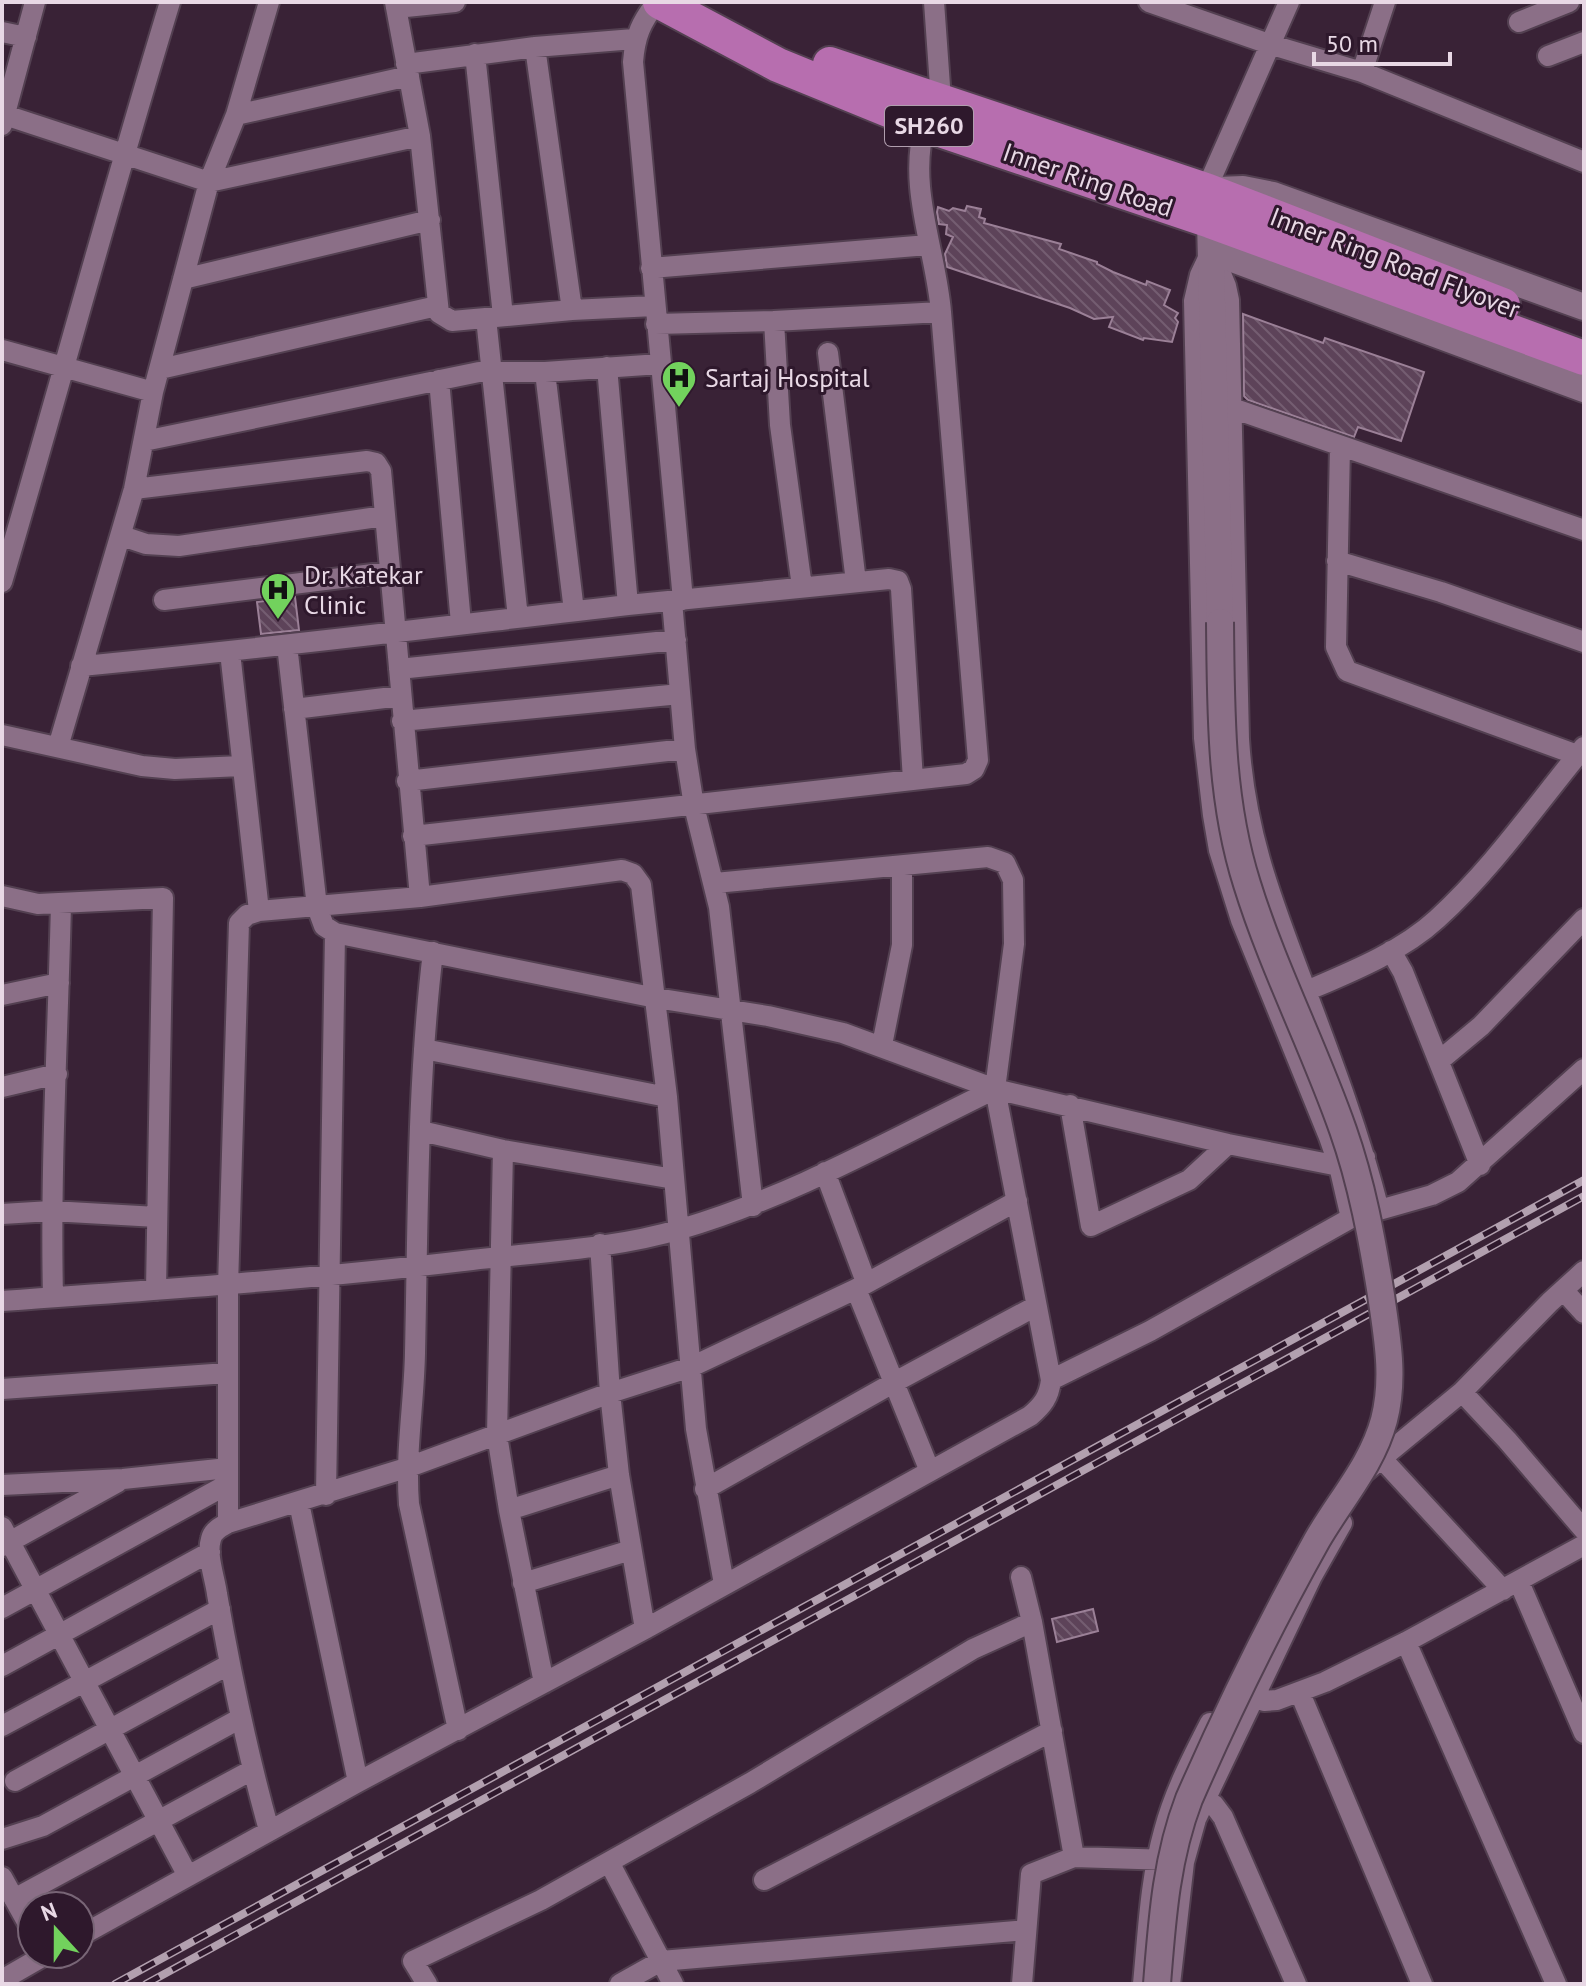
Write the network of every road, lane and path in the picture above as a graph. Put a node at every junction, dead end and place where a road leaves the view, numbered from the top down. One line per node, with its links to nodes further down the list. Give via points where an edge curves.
1 (35, 2): 16 (street)
2 (170, 2): 29 (street)
3 (269, 2): 26 (street)
4 (455, 2): 12 (street)
5 (658, 2): 17 (street); 25 (highway, Inner Ring Road / SH260, via 778,65)
6 (704, 2): 25 (highway, Inner Ring Road, via 765,36)
7 (934, 2): 25 (street)
8 (1149, 2): 13 (street)
9 (1289, 2): 19 (street)
10 (1385, 2): 24 (street)
11 (1569, 2): 14 (street)
12 (395, 5): 23 (street)
13 (1187, 8): 19 (street)
14 (1519, 22)
15 (2, 32): 16 (street)
16 (26, 37): 27 (street)
17 (634, 39): 20 (street); 35 (street)
18 (1584, 42): 22 (street)
19 (1272, 45): 24 (street); 33 (street)
20 (535, 47): 21 (street); 39 (street)
21 (475, 54): 23 (street); 42 (street)
22 (1548, 56)
23 (408, 70): 26 (street); 28 (street)
24 (1362, 72): 30 (street)
25 (933, 112): 33 (highway, Inner Ring Road / SH260); 34 (street, via 919,160)
26 (236, 115): 31 (street)
27 (4, 120): 29 (street)
28 (420, 136): 31 (street); 32 (street)
29 (123, 155): 31 (street); 50 (street)
30 (1584, 162)
31 (209, 182): 36 (street)
32 (430, 220): 36 (street); 37 (street)
33 (1223, 220): 38 (street, via 1243,189 1273,195); 44 (highway, Inner Ring Road Flyover); 47 (highway, Inner Ring Road Flyover / SH260); 55 (street); 57 (street); 110 (street, via 1194,301 1207,777 1229,885); 225 (street, bridge, via 1223,760 1247,884 1355,1166 1370,1226 1390,1372 1377,1442 1292,1588 1177,1829)
34 (928, 245): 35 (street); 40 (street)
35 (651, 268): 41 (street)
36 (183, 279): 51 (street)
37 (437, 306): 42 (street, via 452,321); 51 (street)
38 (1584, 307)
39 (572, 310): 41 (street); 42 (street)
40 (941, 312): 43 (street); 91 (street, via 978,760 966,774)
41 (655, 315): 43 (street); 48 (street)
42 (495, 317): 52 (street)
43 (774, 321): 68 (street, via 780,425)
44 (1584, 335)
45 (2, 350): 50 (street)
46 (828, 353): 67 (street)
47 (1584, 358)
48 (660, 364): 49 (street); 70 (street)
49 (607, 367): 53 (street); 71 (street)
50 (66, 368): 56 (street); 66 (street)
51 (160, 369): 56 (street)
52 (491, 372): 53 (street); 54 (street); 73 (street)
53 (545, 372): 72 (street)
54 (439, 380): 58 (street); 74 (street)
55 (1584, 389)
56 (153, 392): 58 (street)
57 (1232, 408): 59 (street); 107 (street, via 1241,774 1261,870)
58 (144, 441): 60 (street)
59 (1340, 446): 62 (street); 64 (street)
60 (134, 489): 61 (street, via 367,461 381,471); 63 (street)
61 (384, 516): 63 (street, via 179,546); 65 (street)
62 (1584, 530)
63 (122, 536): 80 (street)
64 (1337, 561): 77 (street); 89 (street, via 1336,647 1347,671)
65 (389, 572): 69 (street); 75 (street)
66 (2, 582)
67 (856, 582): 68 (street); 91 (street, via 889,579 898,581 901,589)
68 (802, 587): 70 (street)
69 (164, 600)
70 (678, 601): 71 (street); 76 (street)
71 (628, 605): 72 (street)
72 (574, 611): 73 (street)
73 (518, 618): 74 (street)
74 (461, 623): 75 (street)
75 (396, 634): 78 (street); 81 (street)
76 (676, 640): 81 (street); 82 (street)
77 (1584, 642)
78 (287, 645): 79 (street); 84 (street)
79 (230, 652): 80 (street); 90 (street)
80 (81, 666): 87 (street)
81 (399, 669): 83 (street)
82 (680, 694): 85 (street); 88 (street)
83 (401, 696): 84 (street); 85 (street)
84 (294, 709): 100 (street)
85 (402, 721): 92 (street)
86 (2, 735): 87 (street)
87 (58, 747): 90 (street, via 142,766)
88 (685, 749): 92 (street); 93 (street)
89 (1580, 751): 104 (street, via 1506,846 1435,921)
90 (241, 766): 101 (street)
91 (913, 780): 93 (street)
92 (407, 781): 94 (street)
93 (694, 806): 94 (street); 96 (street)
94 (413, 836): 98 (street)
95 (902, 866): 96 (street); 112 (street, via 902,945); 118 (street, via 988,857 1005,863 1013,880 1014,944)
96 (715, 883): 111 (street)
97 (2, 896): 99 (street)
98 (420, 897): 100 (street); 109 (street, via 622,870 633,874 641,885)
99 (61, 903): 106 (street); 134 (street, via 163,898)
100 (317, 907): 101 (street); 103 (street, via 324,926)
101 (259, 911): 142 (street, via 247,915 236,933)
102 (1584, 919): 114 (street, via 1481,1026)
103 (335, 933): 105 (street); 141 (street)
104 (1391, 951): 107 (street); 114 (street)
105 (433, 952): 109 (street); 113 (street)
106 (59, 983): 108 (street); 116 (street)
107 (1306, 991): 110 (street); 124 (street)
108 (2, 995)
109 (656, 998): 111 (street); 119 (street)
110 (1275, 1004): 126 (street)
111 (732, 1011): 112 (street); 130 (street)
112 (882, 1045): 118 (street)
113 (424, 1049): 119 (street); 121 (street)
114 (1439, 1061): 125 (street)
115 (1584, 1069): 125 (street)
116 (57, 1074): 117 (street); 132 (street)
117 (2, 1087)
118 (995, 1089): 120 (street); 127 (street); 129 (street)
119 (667, 1097): 128 (street)
120 (1070, 1105): 122 (street); 122 (street, via 1091,1226 1189,1180)
121 (421, 1131): 123 (street); 139 (street)
122 (1228, 1144): 126 (street)
123 (503, 1150): 128 (street); 138 (street)
124 (1365, 1157): 126 (street); 131 (street)
125 (1480, 1165): 131 (street, via 1432,1195)
126 (1339, 1166): 135 (street)
127 (825, 1172): 130 (street); 143 (street)
128 (674, 1179): 136 (street)
129 (1017, 1201): 143 (street); 148 (street)
130 (753, 1206): 136 (street)
131 (1379, 1210): 135 (street)
132 (51, 1211): 133 (street); 134 (street); 146 (street)
133 (2, 1214)
134 (157, 1217): 144 (street)
135 (1351, 1218): 152 (street)
136 (679, 1230): 137 (street); 150 (street)
137 (600, 1244): 138 (street); 156 (street)
138 (502, 1257): 139 (street); 157 (street)
139 (417, 1267): 141 (street); 159 (street, via 415,1396)
140 (1584, 1271): 145 (street)
141 (331, 1276): 142 (street); 166 (street)
142 (228, 1286): 144 (street); 151 (street)
143 (861, 1286): 150 (street); 153 (street)
144 (156, 1290): 146 (street)
145 (1563, 1290): 149 (street); 155 (street)
146 (53, 1297): 147 (street)
147 (2, 1301)
148 (1036, 1306): 152 (street); 153 (street)
149 (1584, 1313)
150 (691, 1367): 156 (street); 165 (street)
151 (227, 1373): 154 (street); 162 (street)
152 (1051, 1380): 160 (street, via 1043,1405 1030,1416)
153 (893, 1383): 160 (street); 165 (street)
154 (2, 1389)
155 (1462, 1392): 158 (street); 170 (street)
156 (610, 1393): 157 (street); 161 (street)
157 (497, 1435): 159 (street); 168 (street)
158 (1383, 1460): 178 (street); 190 (street, via 1329,1502 1313,1525); 192 (street, via 1312,1576)
159 (406, 1468): 166 (street); 196 (street, via 409,1504)
160 (929, 1469): 177 (street)
161 (619, 1475): 168 (street); 173 (street)
162 (228, 1476): 163 (street); 169 (street); 179 (street)
163 (123, 1479): 164 (street); 171 (street)
164 (2, 1485)
165 (705, 1489): 177 (street)
166 (326, 1495): 167 (street)
167 (299, 1503): 169 (street); 202 (street)
168 (509, 1510): 176 (street)
169 (228, 1523): 174 (street, via 216,1530)
170 (1584, 1530)
171 (4, 1538): 179 (street)
172 (1584, 1545): 178 (street)
173 (631, 1550): 176 (street); 183 (street)
174 (210, 1552): 181 (street); 184 (street)
175 (1021, 1577): 182 (street)
176 (523, 1583): 189 (street)
177 (724, 1584): 183 (street)
178 (1511, 1586): 185 (street); 198 (street)
179 (35, 1590): 180 (street); 184 (street)
180 (2, 1608)
181 (220, 1609): 186 (street); 188 (street)
182 (1032, 1622): 197 (street); 210 (street, via 973,1649)
183 (645, 1629): 189 (street)
184 (59, 1635): 187 (street); 188 (street)
185 (1406, 1642): 191 (street); 229 (street)
186 (230, 1664): 193 (street); 195 (street)
187 (2, 1666)
188 (86, 1682): 194 (street); 195 (street)
189 (544, 1683): 196 (street)
190 (1229, 1686): 192 (street); 203 (street)
191 (1300, 1693): 192 (street, via 1277,1700); 228 (street)
192 (1253, 1698): 204 (street)
193 (241, 1718): 199 (street); 200 (street)
194 (2, 1726)
195 (111, 1729): 200 (street); 201 (street)
196 (458, 1730): 202 (street)
197 (1052, 1731): 208 (street); 214 (street)
198 (1584, 1733)
199 (252, 1770): 205 (street); 206 (street)
200 (136, 1776): 205 (street); 207 (street, via 43,1826)
201 (15, 1781)
202 (358, 1782): 206 (street)
203 (1180, 1785): 204 (street); 209 (street)
204 (1205, 1798): 211 (street); 227 (street, via 1223,1817)
205 (159, 1821): 212 (street); 215 (street)
206 (269, 1830): 212 (street)
207 (2, 1839)
208 (1074, 1857): 209 (street); 218 (street, via 1031,1874)
209 (1157, 1858): 211 (street); 224 (street)
210 (609, 1862): 219 (street); 220 (street, via 413,1961)
211 (1184, 1862): 226 (street)
212 (188, 1876): 217 (street)
213 (2, 1877): 215 (street)
214 (764, 1880)
215 (14, 1899): 216 (street)
216 (16, 1903)
217 (96, 1927)
218 (1026, 1930): 219 (street); 223 (street)
219 (661, 1961): 221 (street); 222 (street)
220 (427, 1984)
221 (620, 1984)
222 (673, 1984)
223 (1022, 1984)
224 (1143, 1984)
225 (1157, 1984)
226 (1170, 1984)
227 (1296, 1984)
228 (1422, 1984)
229 (1556, 1984)

